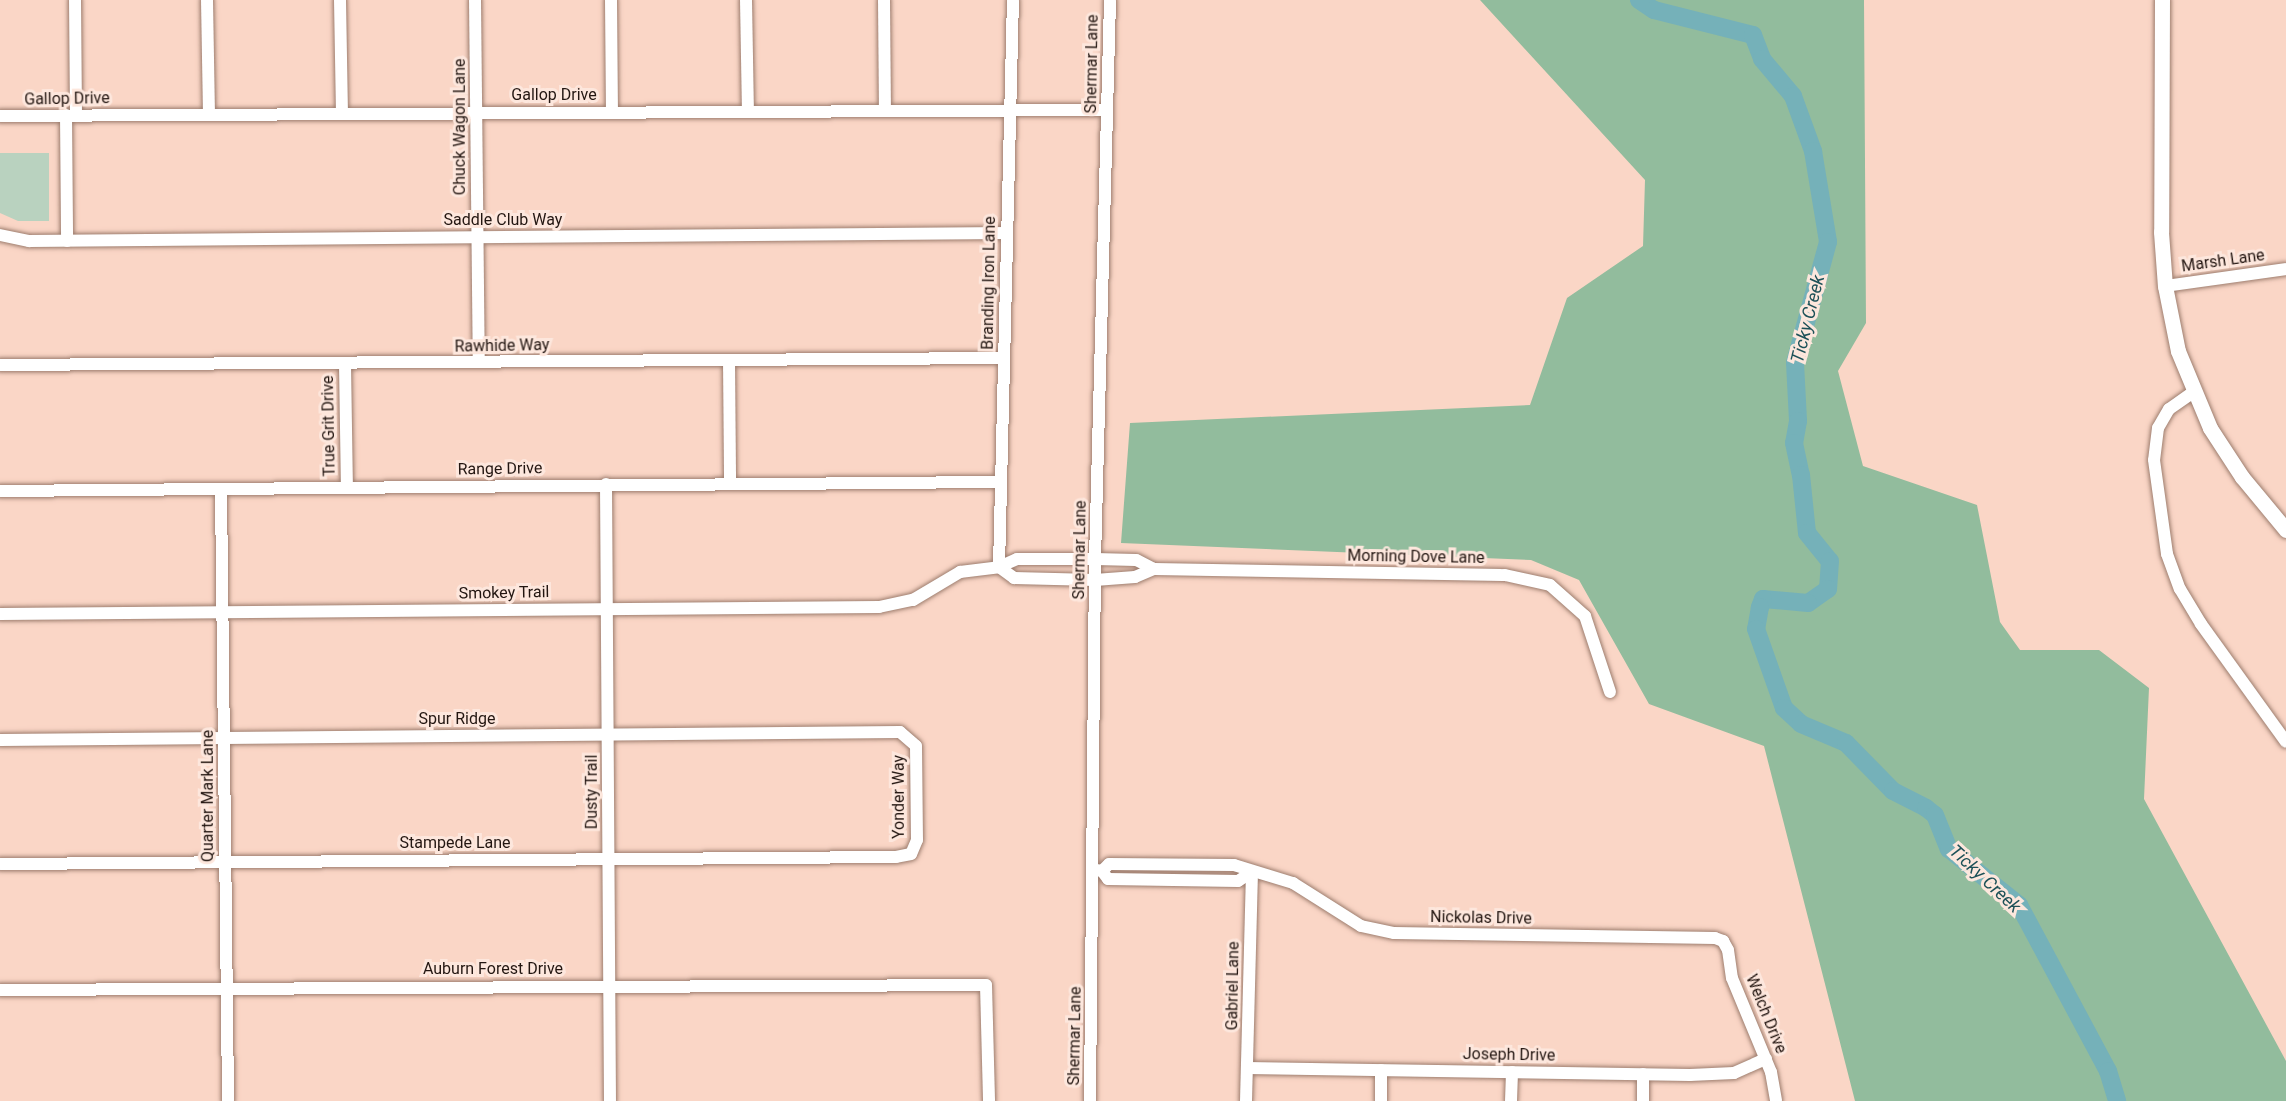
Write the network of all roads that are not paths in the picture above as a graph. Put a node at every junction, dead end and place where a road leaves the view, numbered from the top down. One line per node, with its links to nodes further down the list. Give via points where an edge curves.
1 (75, 0): 19 (street)
2 (207, 0): 17 (street)
3 (340, 0): 18 (street)
4 (475, 0): 15 (street, Chuck Wagon Lane)
5 (611, 0): 16 (street)
6 (746, 0): 12 (street)
7 (884, 0): 11 (street)
8 (1013, 0): 13 (street, Branding Iron Lane)
9 (1110, 0): 14 (street, Shermar Lane)
10 (2162, 0): 26 (main road, via 2161,232)
11 (885, 109): 12 (street, Gallop Drive); 13 (street, Gallop Drive)
12 (748, 110): 16 (street, Gallop Drive)
13 (1010, 110): 14 (street, Gallop Drive); 21 (street, Branding Iron Lane)
14 (1107, 110): 40 (street, Shermar Lane)
15 (476, 111): 16 (street, Gallop Drive); 18 (street, Gallop Drive); 23 (street, Chuck Wagon Lane)
16 (612, 112)
17 (209, 113): 18 (street, Gallop Drive); 19 (street, Gallop Drive)
18 (342, 113)
19 (71, 115): 20 (street, Gallop Drive); 24 (street)
20 (0, 116)
21 (1007, 232): 23 (street, Saddle Club Way); 27 (street, Branding Iron Lane)
22 (0, 235): 24 (street, Saddle Club Way, via 29,241)
23 (477, 236): 24 (street, Saddle Club Way); 29 (street, Chuck Wagon Lane)
24 (67, 241)
25 (2286, 269): 26 (street, Marsh Lane)
26 (2165, 286): 32 (main road, via 2178,351)
27 (1004, 358): 28 (street, Rawhide Way); 33 (street, Branding Iron Lane)
28 (729, 360): 29 (street, Rawhide Way); 35 (street)
29 (479, 362): 30 (street, Rawhide Way)
30 (345, 364): 31 (street, Rawhide Way); 36 (street, True Grit Drive)
31 (0, 365)
32 (2192, 393): 39 (main road, via 2242,477); 52 (street, via 2169,409 2158,428 2154,460 2167,554 2180,588 2201,624)
33 (1001, 482): 35 (street, Range Drive); 41 (street, Branding Iron Lane)
34 (606, 484): 35 (street, Range Drive); 36 (street, Range Drive); 44 (street, Dusty Trail)
35 (730, 484)
36 (347, 488): 38 (street, Range Drive)
37 (0, 490): 38 (street, Range Drive)
38 (221, 490): 45 (street, Quarter Mark Lane)
39 (2286, 530)
40 (1095, 559): 41 (street, Smokey Trail, via 1017,559); 42 (street, Morning Dove Lane, via 1136,560); 43 (street, Shermar Lane)
41 (999, 567): 43 (street, via 1014,578); 44 (street, Smokey Trail, via 960,572 922,596 891,606)
42 (1154, 569): 43 (street, Morning Dove Lane, via 1135,577); 47 (street, Morning Dove Lane, via 1505,575 1550,585 1585,616)
43 (1095, 580): 57 (street, Shermar Lane)
44 (608, 608): 45 (street, Smokey Trail); 48 (street, Dusty Trail)
45 (223, 612): 46 (street, Smokey Trail); 49 (street, Quarter Mark Lane)
46 (0, 614)
47 (1610, 692)
48 (609, 735): 49 (street, Spur Ridge); 50 (street, Spur Ridge, via 900,732); 54 (street, Dusty Trail)
49 (224, 738): 51 (street, Spur Ridge); 55 (street, Quarter Mark Lane)
50 (912, 739): 53 (street, Yonder Way, via 916,753 917,840)
51 (0, 740)
52 (2286, 742)
53 (911, 854): 54 (street, Stampede Lane)
54 (609, 858): 55 (street, Stampede Lane); 60 (street, Dusty Trail)
55 (225, 860): 56 (street, Stampede Lane); 61 (street, Quarter Mark Lane)
56 (0, 864)
57 (1098, 871): 58 (street, via 1108,879 1238,881); 71 (street, Shermar Lane)
58 (1252, 872): 59 (street, Nickolas Drive, via 1293,883 1361,926 1394,933 1706,937); 64 (street, Gabriel Lane)
59 (1723, 941): 63 (street, Welch Drive, via 1732,978)
60 (610, 985): 61 (street, Auburn Forest Drive); 69 (street, Dusty Trail); 70 (street, Auburn Forest Drive, via 986,985)
61 (226, 987): 62 (street, Auburn Forest Drive); 68 (street, Quarter Mark Lane)
62 (0, 990)
63 (1766, 1059): 67 (street, Joseph Drive, via 1734,1073); 76 (street, Welch Drive)
64 (1247, 1068): 65 (street, Joseph Drive); 72 (street, Gabriel Lane)
65 (1381, 1070): 66 (street, Joseph Drive); 73 (street)
66 (1512, 1072): 67 (street, Joseph Drive); 74 (street)
67 (1643, 1074): 75 (street)
68 (228, 1101)
69 (610, 1101)
70 (989, 1101)
71 (1090, 1101)
72 (1246, 1101)
73 (1381, 1101)
74 (1511, 1101)
75 (1643, 1101)
76 (1776, 1101)

